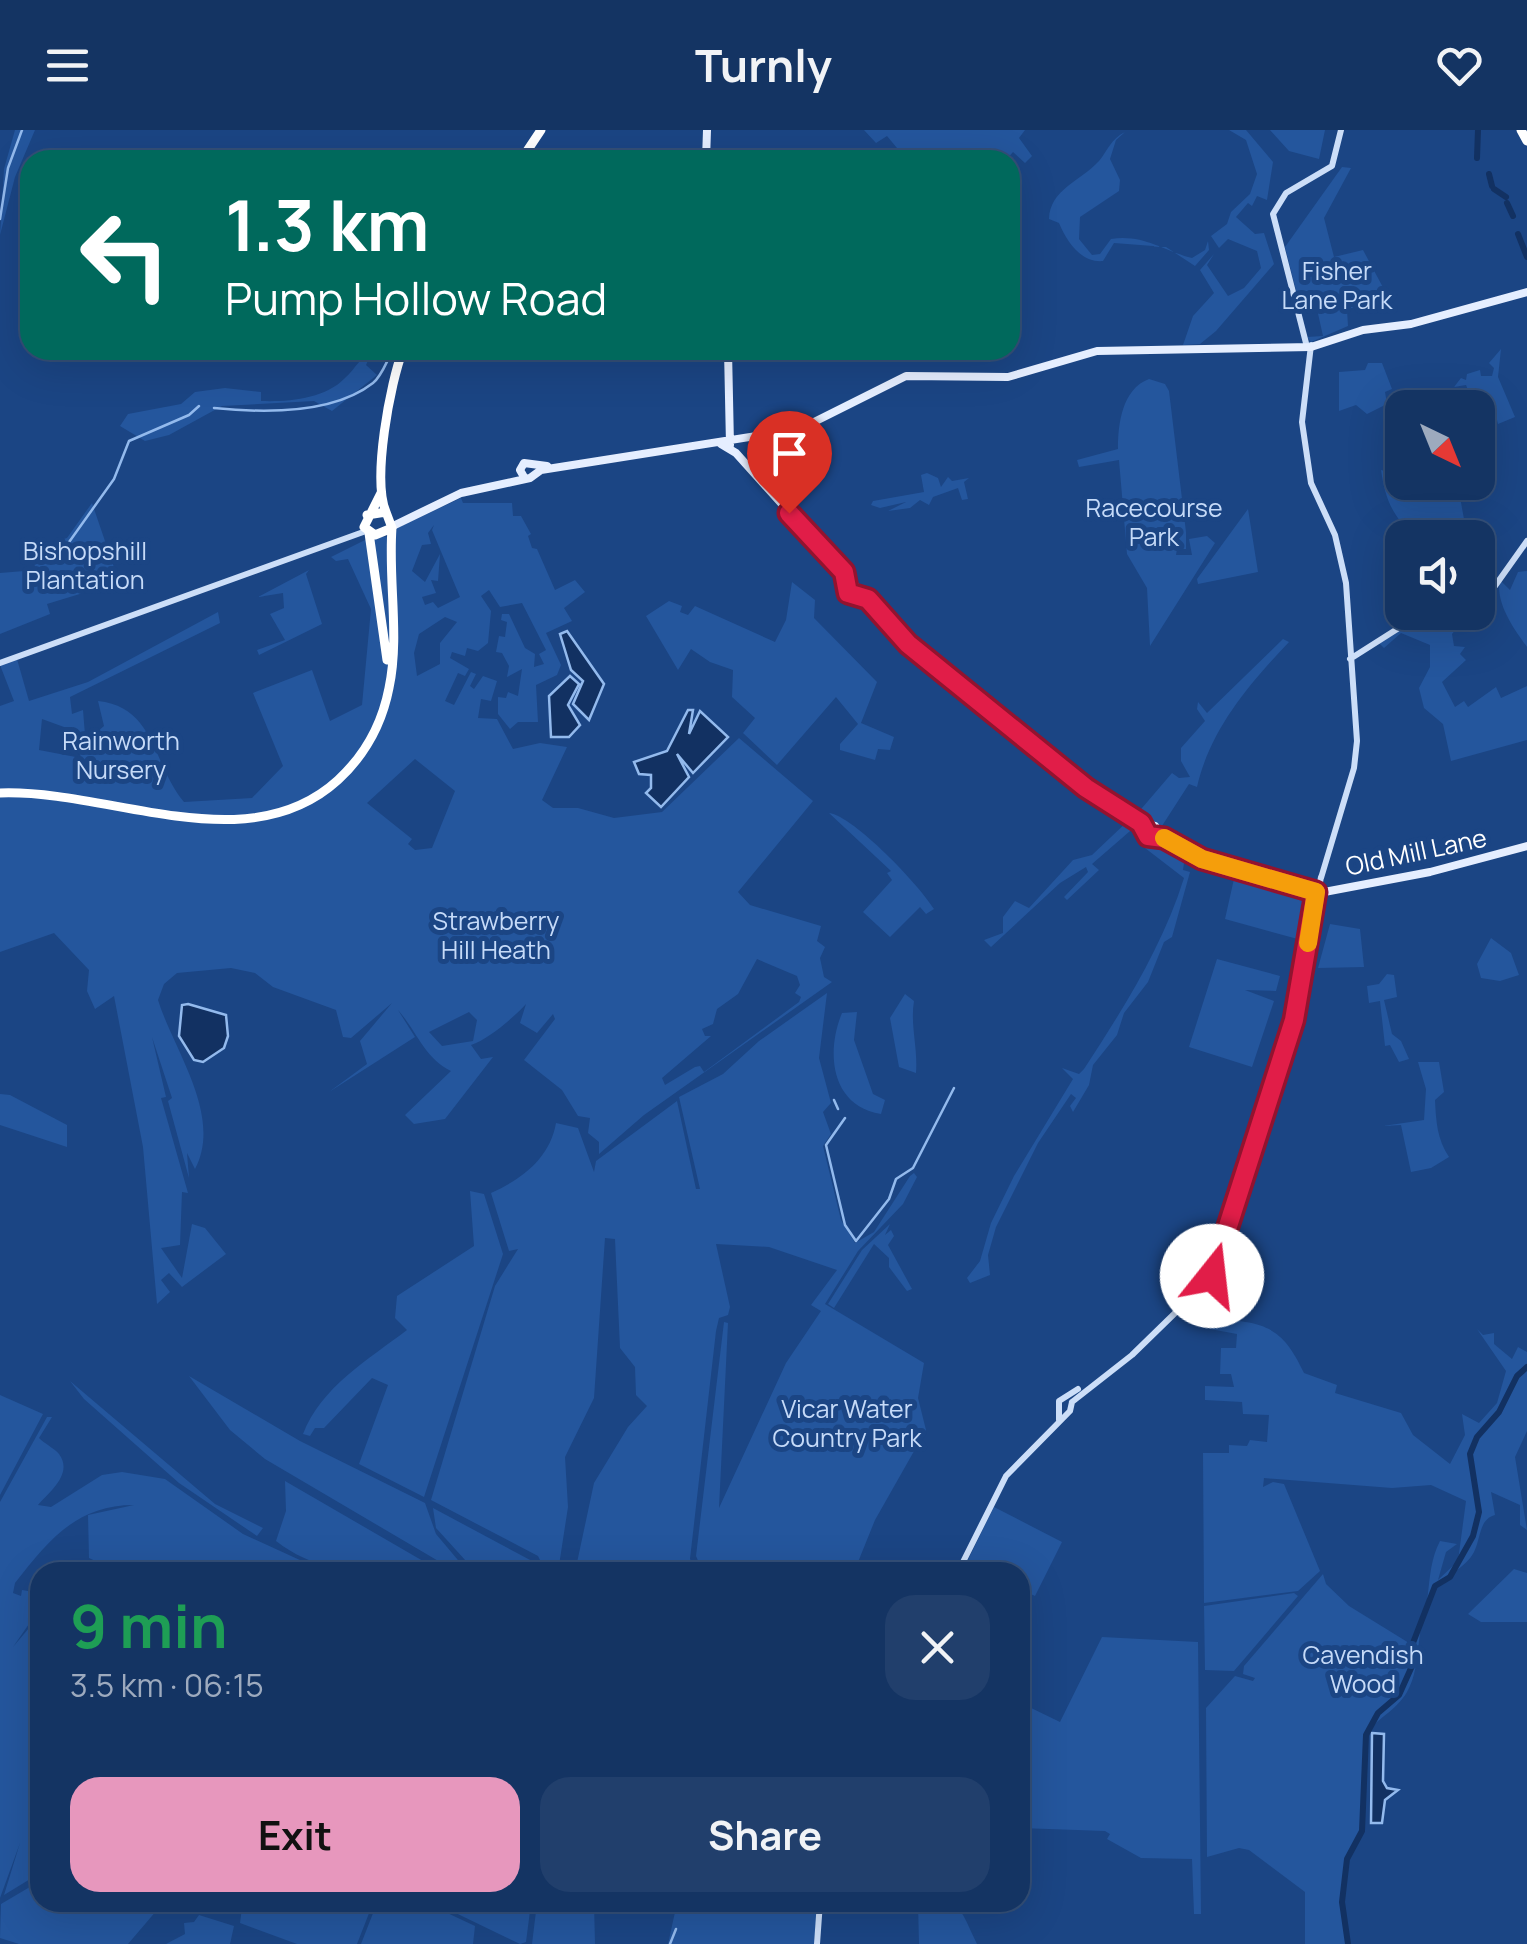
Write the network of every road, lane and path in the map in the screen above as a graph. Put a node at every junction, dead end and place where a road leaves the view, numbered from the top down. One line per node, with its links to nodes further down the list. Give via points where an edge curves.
1 (1341, 130): 5 (main road, via 1335,161 1286,193 1273,214)
2 (1520, 130): 3 (highway)
3 (1527, 142)
4 (1527, 292): 5 (main road)
5 (1307, 345): 8 (main road, via 1097,351 1026,374 906,376); 23 (main road, via 1301,407 1310,478 1340,556)
6 (400, 360): 12 (highway)
7 (728, 360): 9 (main road)
8 (806, 426): 9 (main road); 9 (main road)
9 (731, 440): 10 (main road); 10 (main road); 27 (main road, Old Mill Lane, via 852,589 905,642 1091,790 1196,856)
10 (535, 468): 11 (main road, via 530,478); 11 (main road, via 526,462)
11 (522, 473): 13 (main road); 14 (main road)
12 (382, 492): 13 (highway); 15 (highway)
13 (387, 513): 15 (highway); 16 (highway)
14 (410, 514): 16 (main road); 19 (main road, via 396,526)
15 (365, 517): 17 (highway); 20 (main road)
16 (392, 527): 17 (highway); 19 (highway)
17 (368, 532): 20 (main road); 25 (highway, via 386,636 385,684 362,744 318,789 269,811 224,816 80,792)
18 (1527, 541): 21 (main road)
19 (392, 549): 25 (highway, via 393,657 385,706 364,751 321,794 286,811 233,822)
20 (291, 556): 24 (main road)
21 (1495, 581)
22 (1393, 630): 23 (main road)
23 (1352, 654): 27 (main road, via 1354,768)
24 (0, 663)
25 (0, 791)
26 (1525, 850): 27 (main road, Old Mill Lane, via 1332,890)
27 (1318, 887): 28 (main road, via 1294,1020 1212,1276)
28 (1119, 1367): 29 (main road); 30 (main road, via 1074,1396)
29 (1061, 1399): 30 (main road); 31 (main road)
30 (1071, 1407): 31 (main road); 32 (main road)
31 (1059, 1410): 32 (main road)
32 (1056, 1424): 33 (main road, via 1010,1470)
33 (963, 1562)
34 (819, 1912): 35 (main road)
35 (817, 1944)

